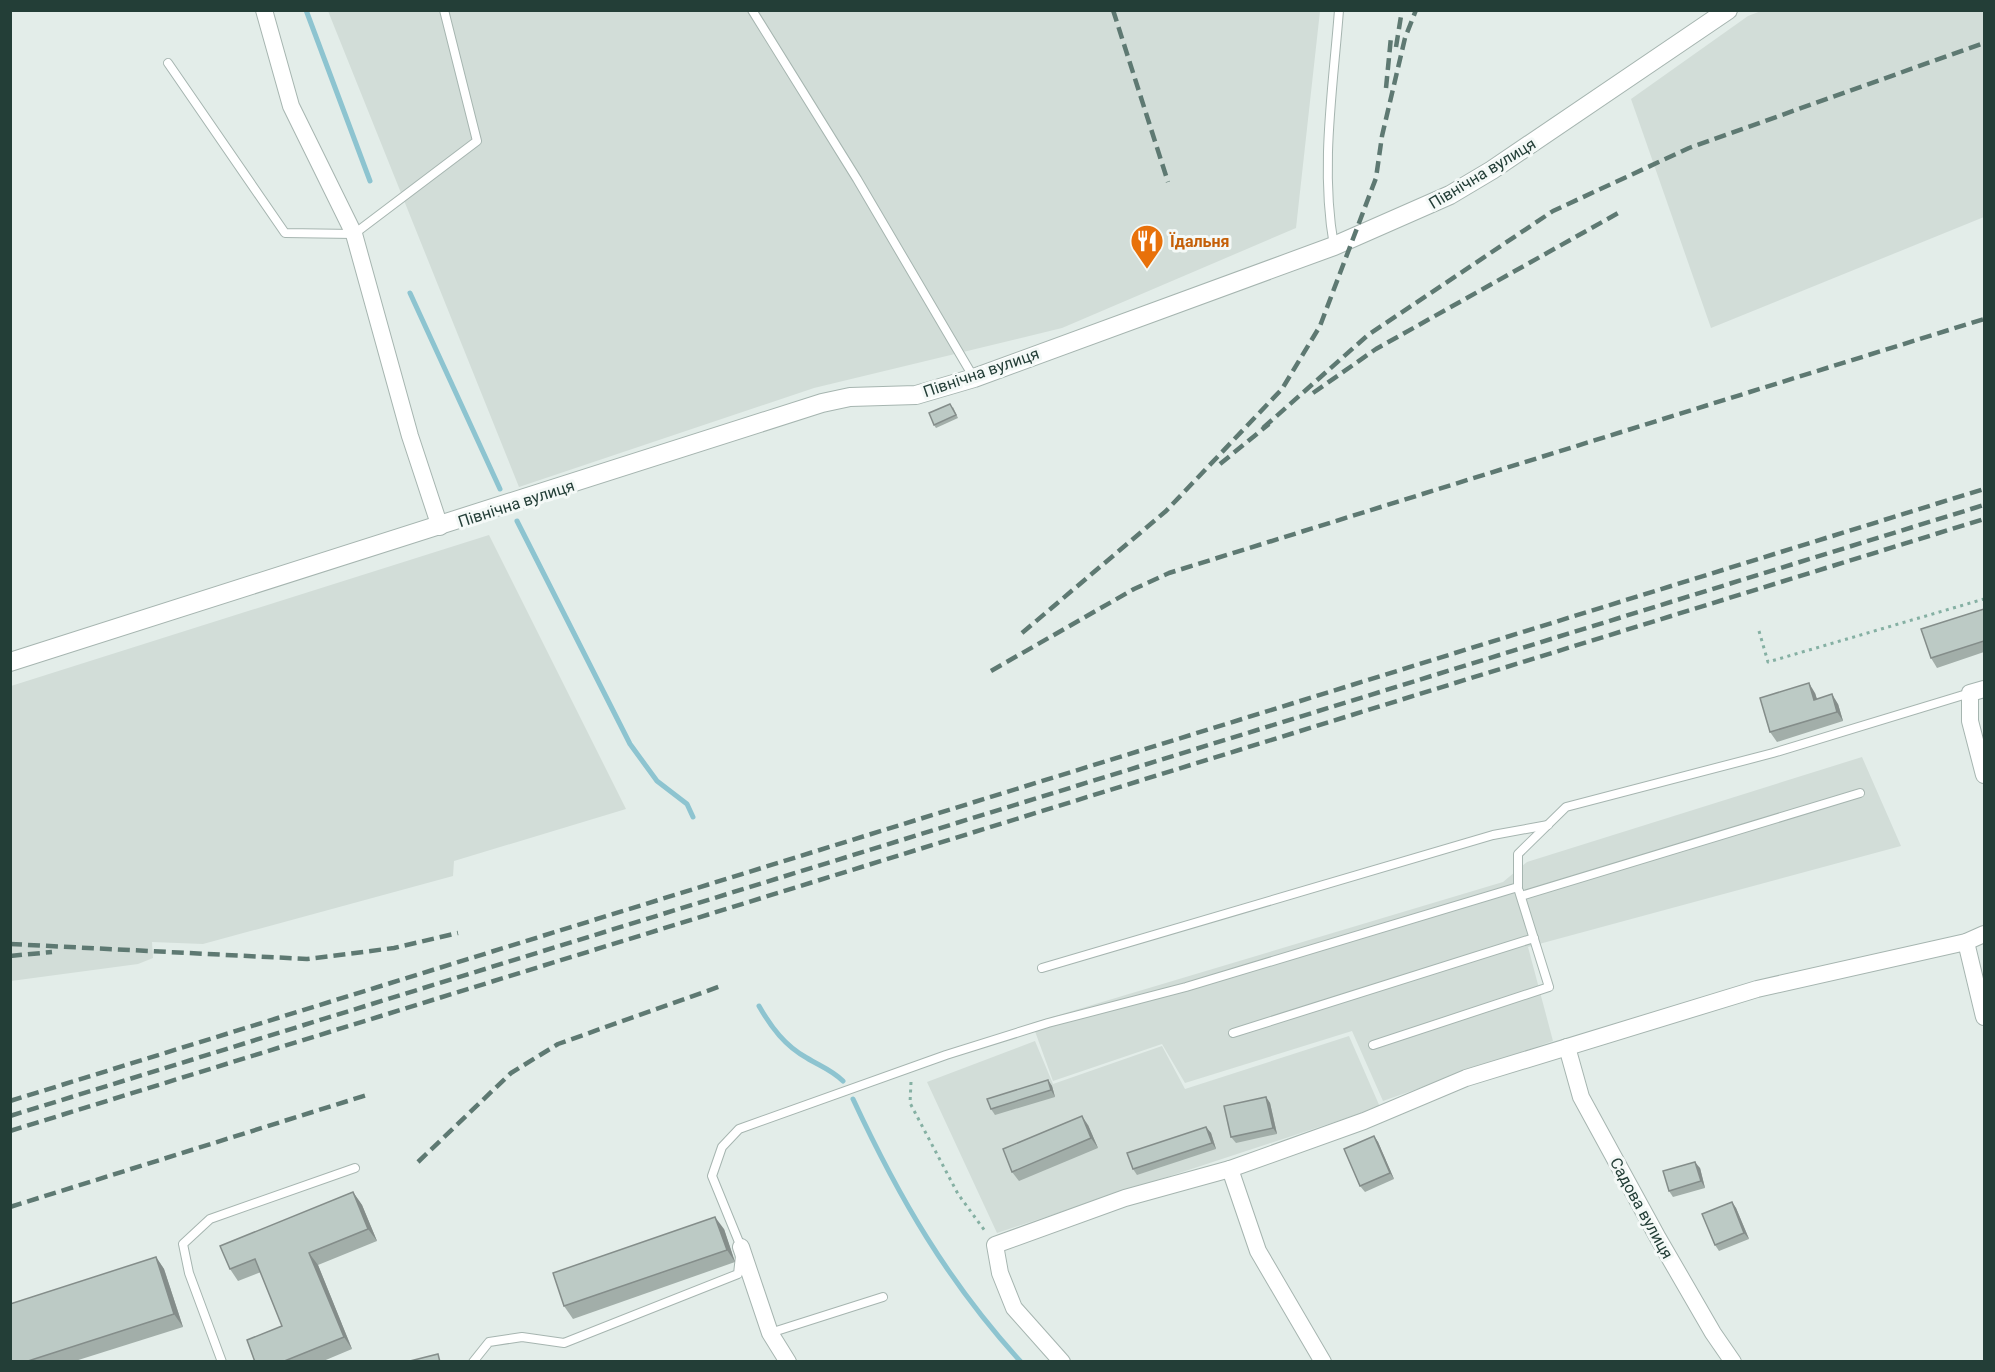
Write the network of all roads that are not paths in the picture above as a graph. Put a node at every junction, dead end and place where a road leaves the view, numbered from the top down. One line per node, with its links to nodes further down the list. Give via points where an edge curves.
1 (264, 10): 7 (street, via 291,106)
2 (444, 10): 7 (lane, via 477,141)
3 (752, 10): 9 (lane)
4 (1339, 10): 8 (lane, via 1326,172)
5 (1728, 10): 8 (street, Північна вулиця, via 1492,170 1450,195)
6 (168, 63): 7 (lane, via 285,233)
7 (354, 234): 10 (street, via 410,436)
8 (1334, 246): 9 (street, Північна вулиця)
9 (974, 378): 10 (street, Північна вулиця, via 916,394 850,397 822,403)
10 (440, 527): 11 (street, Північна вулиця)
11 (10, 662)
12 (1977, 691): 13 (street, via 1970,722); 15 (lane, via 1773,753 1566,807)
13 (1984, 775)
14 (1860, 793): 16 (lane)
15 (1548, 825): 16 (lane, via 1518,854); 20 (lane, via 1493,835)
16 (1520, 892): 18 (lane); 27 (lane, via 1048,1023 739,1129 722,1147 712,1176)
17 (1984, 934): 19 (street)
18 (1534, 938): 22 (lane); 23 (lane, via 1549,987)
19 (1966, 942): 21 (street); 24 (street, via 1757,989)
20 (1042, 968)
21 (1984, 1017)
22 (1233, 1034)
23 (1373, 1045)
24 (1567, 1047): 26 (street, via 1466,1078 1364,1121); 35 (street, Садова вулиця, via 1581,1096 1658,1238)
25 (355, 1168): 30 (lane, via 210,1219 183,1244 189,1273)
26 (1230, 1169): 33 (street, via 1125,1198 995,1245 1000,1273 1014,1308); 34 (street, via 1258,1251)
27 (741, 1247): 29 (street); 31 (lane, via 738,1274 564,1343 522,1336 489,1342)
28 (883, 1297): 29 (lane)
29 (770, 1333): 32 (street)
30 (222, 1362)
31 (473, 1362)
32 (788, 1362)
33 (1062, 1362)
34 (1323, 1362)
35 (1733, 1362)

